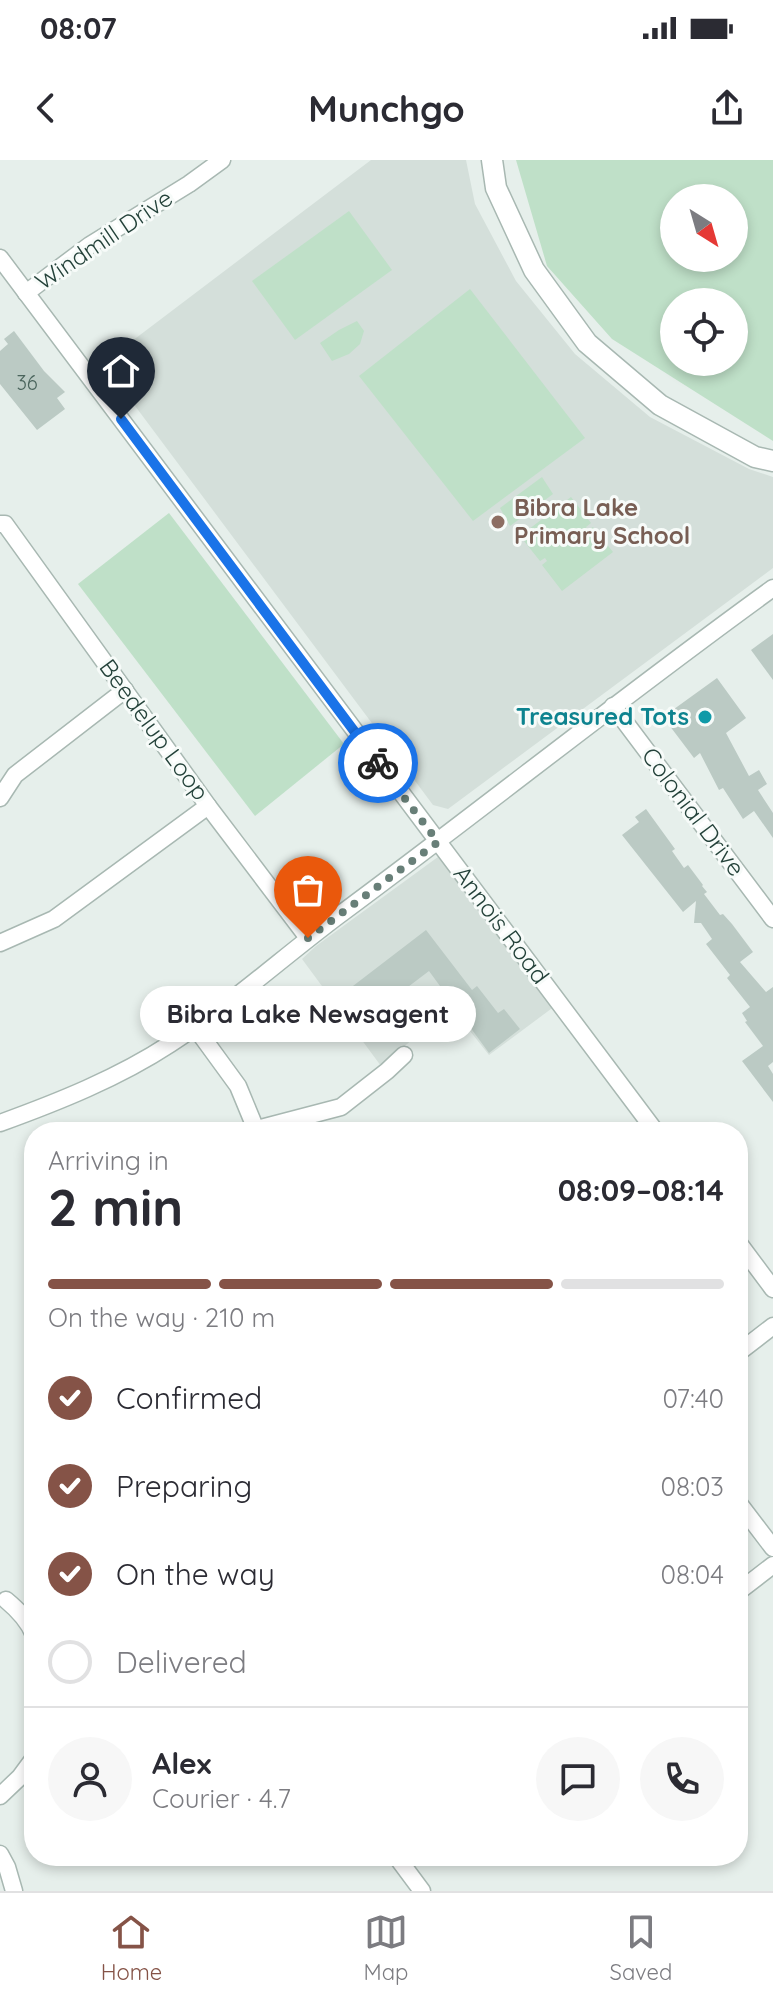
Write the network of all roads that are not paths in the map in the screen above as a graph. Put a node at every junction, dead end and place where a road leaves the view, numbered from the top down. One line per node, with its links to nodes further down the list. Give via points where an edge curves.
1 (492, 160): 5 (street, via 496,188 534,270 587,343 660,405 755,457)
2 (211, 163): 4 (street, Windmill Drive, via 189,184 90,245)
3 (0, 258): 4 (street, Annois Road)
4 (26, 293): 12 (street, Annois Road)
5 (773, 461)
6 (0, 524): 8 (street, Beedelup Loop)
7 (773, 588): 9 (street)
8 (125, 690): 10 (street, via 15,775); 11 (street, Beedelup Loop)
9 (613, 706): 12 (street); 13 (street, Colonial Drive)
10 (0, 798)
11 (208, 806): 14 (street, Beedelup Loop); 15 (street, via 54,919)
12 (438, 842): 14 (street); 20 (street, Annois Road)
13 (773, 919)
14 (308, 938): 16 (street)
15 (0, 943)
16 (195, 1027): 18 (street, via 238,1086); 21 (street, via 108,1077)
17 (404, 1055): 19 (street, via 341,1107)
18 (253, 1122)
19 (288, 1122)
20 (648, 1122)
21 (0, 1123)
22 (748, 1255): 23 (street)
23 (773, 1289)
24 (773, 1326): 25 (street)
25 (748, 1345)
26 (748, 1515): 27 (street)
27 (773, 1548)
28 (773, 1565): 29 (street)
29 (748, 1584)
30 (6, 1600): 31 (street)
31 (24, 1618)
32 (24, 1772): 33 (street)
33 (0, 1796)
34 (0, 1854): 36 (street)
35 (403, 1866): 37 (street)
36 (14, 1891)
37 (422, 1891)

